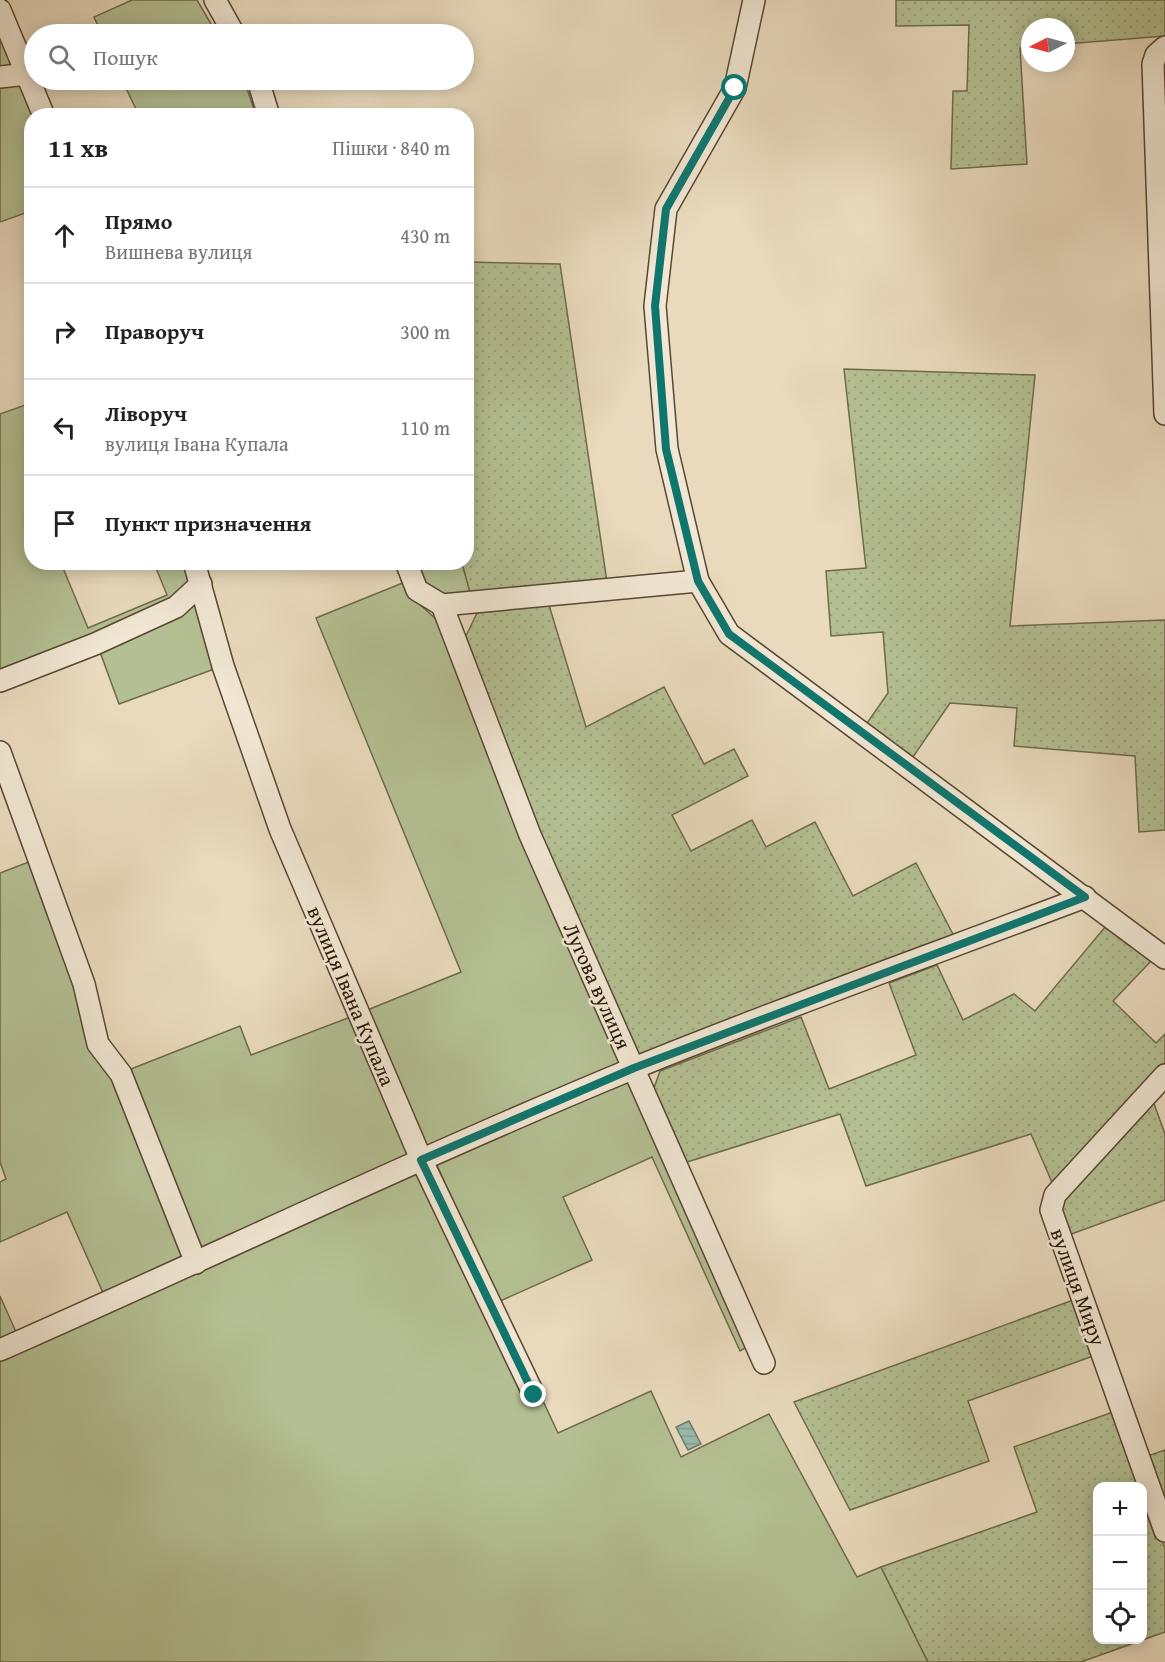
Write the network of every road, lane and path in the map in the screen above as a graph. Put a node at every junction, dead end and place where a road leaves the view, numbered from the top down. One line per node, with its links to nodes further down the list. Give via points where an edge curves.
1 (215, 0): 4 (street)
2 (754, 0): 16 (street, via 735,88 666,209 655,306 666,449)
3 (0, 10): 6 (street)
4 (228, 24)
5 (1159, 55): 13 (street)
6 (24, 67)
7 (24, 74): 8 (street)
8 (0, 77)
9 (33, 90): 11 (street)
10 (261, 90): 12 (street)
11 (41, 108)
12 (267, 108)
13 (1165, 414)
14 (197, 570): 17 (street, вулиця Івана Купала)
15 (409, 570): 18 (street, via 417,590)
16 (698, 581): 18 (street); 21 (street, via 729,634)
17 (201, 584): 19 (street, via 176,607); 25 (street, вулиця Івана Купала, via 223,666 280,829)
18 (442, 605): 23 (street, Лугова вулиця, via 530,835)
19 (0, 681)
20 (0, 752): 26 (street, via 84,984 98,1044 121,1074)
21 (1085, 897): 22 (street); 23 (street)
22 (1165, 958)
23 (634, 1068): 25 (street); 28 (street, Лугова вулиця)
24 (1165, 1075): 30 (street, вулиця Миру, via 1055,1195 1051,1210)
25 (421, 1160): 26 (street); 29 (street, вулиця Івана Купала)
26 (196, 1263): 27 (street)
27 (0, 1350)
28 (764, 1363)
29 (534, 1395)
30 (1165, 1532)

